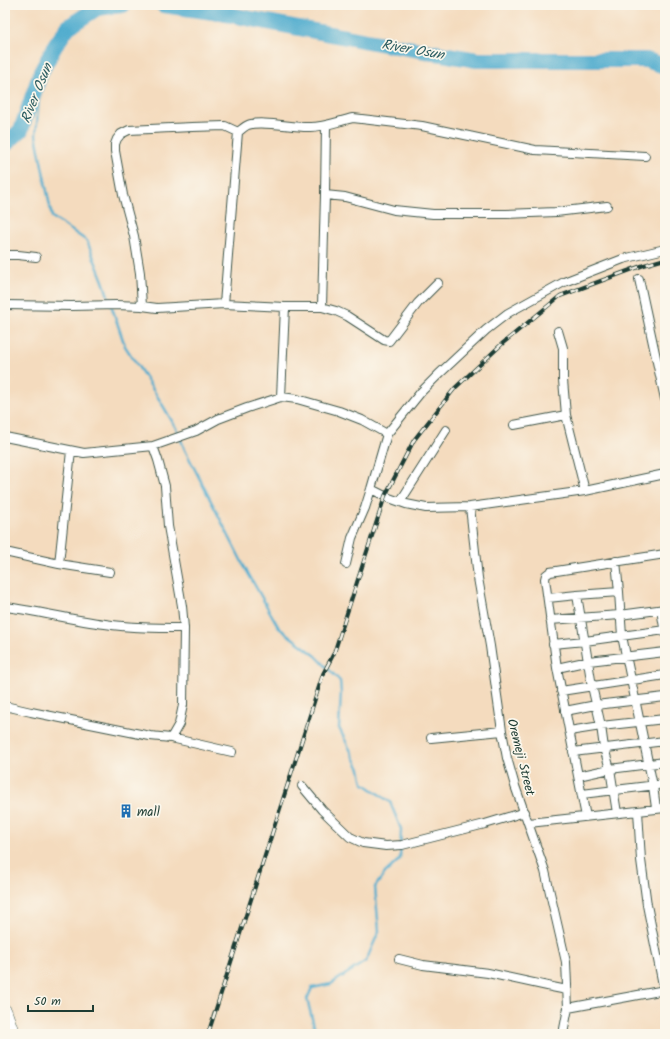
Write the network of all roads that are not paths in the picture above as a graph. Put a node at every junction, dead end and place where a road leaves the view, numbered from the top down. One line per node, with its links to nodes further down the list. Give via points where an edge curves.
1 (326, 125): 2 (street, via 294,127 265,123 249,125); 3 (street, via 353,118 422,126 535,150); 4 (street)
2 (238, 132): 11 (street); 13 (street, via 226,126 158,128 129,130 117,139 115,151 134,236)
3 (645, 156)
4 (325, 195): 5 (street, via 345,197 394,210 433,214 556,212); 15 (street)
5 (607, 206)
6 (665, 249): 22 (street, via 623,260 564,282 508,313 486,330 421,392)
7 (5, 255): 8 (street)
8 (36, 257)
9 (639, 279): 18 (street)
10 (438, 283): 15 (street, via 388,340 384,340 347,316)
11 (224, 304): 13 (street, via 157,308); 14 (street)
12 (5, 305): 13 (street)
13 (142, 306)
14 (285, 307): 15 (street); 17 (street)
15 (322, 307)
16 (558, 331): 19 (street, via 563,348)
17 (281, 397): 22 (street, via 297,399 362,420); 24 (street)
18 (665, 399)
19 (566, 415): 20 (street); 28 (street)
20 (514, 425)
21 (446, 430): 29 (street)
22 (387, 434): 27 (street)
23 (5, 437): 25 (street)
24 (153, 446): 25 (street, via 84,453); 45 (street, via 165,486 168,526)
25 (71, 451): 34 (street)
26 (665, 474): 28 (street)
27 (371, 489): 29 (street); 35 (street, via 352,538)
28 (586, 491): 30 (street)
29 (400, 502): 30 (street, via 426,508)
30 (470, 507): 66 (street, Oremeji Street, via 478,578)
31 (5, 552): 34 (street)
32 (665, 554): 33 (street)
33 (616, 561): 37 (street); 39 (street, via 550,572 545,579)
34 (59, 564): 36 (street)
35 (346, 564)
36 (110, 572)
37 (619, 592): 38 (street); 42 (street)
38 (577, 595): 39 (street); 43 (street)
39 (548, 598): 44 (street)
40 (5, 607): 45 (street, via 139,628)
41 (663, 610): 42 (street); 46 (street)
42 (620, 614): 43 (street); 47 (street)
43 (581, 618): 44 (street); 48 (street)
44 (550, 620): 49 (street)
45 (184, 628): 68 (street, via 183,705 179,724)
46 (665, 631): 47 (street)
47 (622, 636): 48 (street); 51 (street)
48 (585, 641): 49 (street); 52 (street)
49 (553, 644): 53 (street)
50 (665, 652): 51 (street)
51 (627, 656): 52 (street); 55 (street)
52 (589, 661): 53 (street); 56 (street)
53 (557, 668): 57 (street)
54 (665, 675): 55 (street)
55 (631, 679): 56 (street); 59 (street)
56 (592, 686): 57 (street); 60 (street)
57 (561, 691): 62 (street)
58 (665, 697): 59 (street)
59 (635, 701): 60 (street); 64 (street)
60 (596, 705): 62 (street); 65 (street)
61 (5, 706): 68 (street, via 150,736)
62 (565, 711): 67 (street)
63 (665, 720): 64 (street)
64 (640, 722): 65 (street); 71 (street)
65 (601, 726): 67 (street); 72 (street)
66 (502, 731): 69 (street); 87 (street, Oremeji Street, via 507,758)
67 (569, 731): 74 (street)
68 (171, 738): 73 (street)
69 (431, 738)
70 (665, 741): 71 (street)
71 (644, 743): 72 (street); 76 (street)
72 (604, 748): 74 (street); 77 (street)
73 (232, 752)
74 (573, 752): 78 (street)
75 (665, 762): 76 (street)
76 (649, 764): 77 (street); 81 (street)
77 (610, 770): 78 (street); 82 (street)
78 (578, 776): 83 (street)
79 (665, 784): 81 (street)
80 (302, 786): 87 (street, via 350,837 363,843 386,846 402,845)
81 (653, 786): 82 (street); 84 (street)
82 (614, 791): 83 (street); 88 (street)
83 (582, 794): 89 (street)
84 (656, 808): 85 (street); 86 (street)
85 (665, 808)
86 (638, 811): 88 (street); 93 (street, via 647,905)
87 (525, 812): 90 (street, Oremeji Street)
88 (617, 813): 89 (street)
89 (586, 817): 90 (street)
90 (529, 823): 92 (street, Oremeji Street, via 545,871 566,962)
91 (399, 960): 92 (street, via 488,972)
92 (567, 990): 94 (street, Oremeji Street)
93 (664, 990): 94 (street)
94 (568, 1008): 97 (street, Oremeji Street)
95 (5, 1011): 96 (main road)
96 (13, 1034)
97 (563, 1034)

